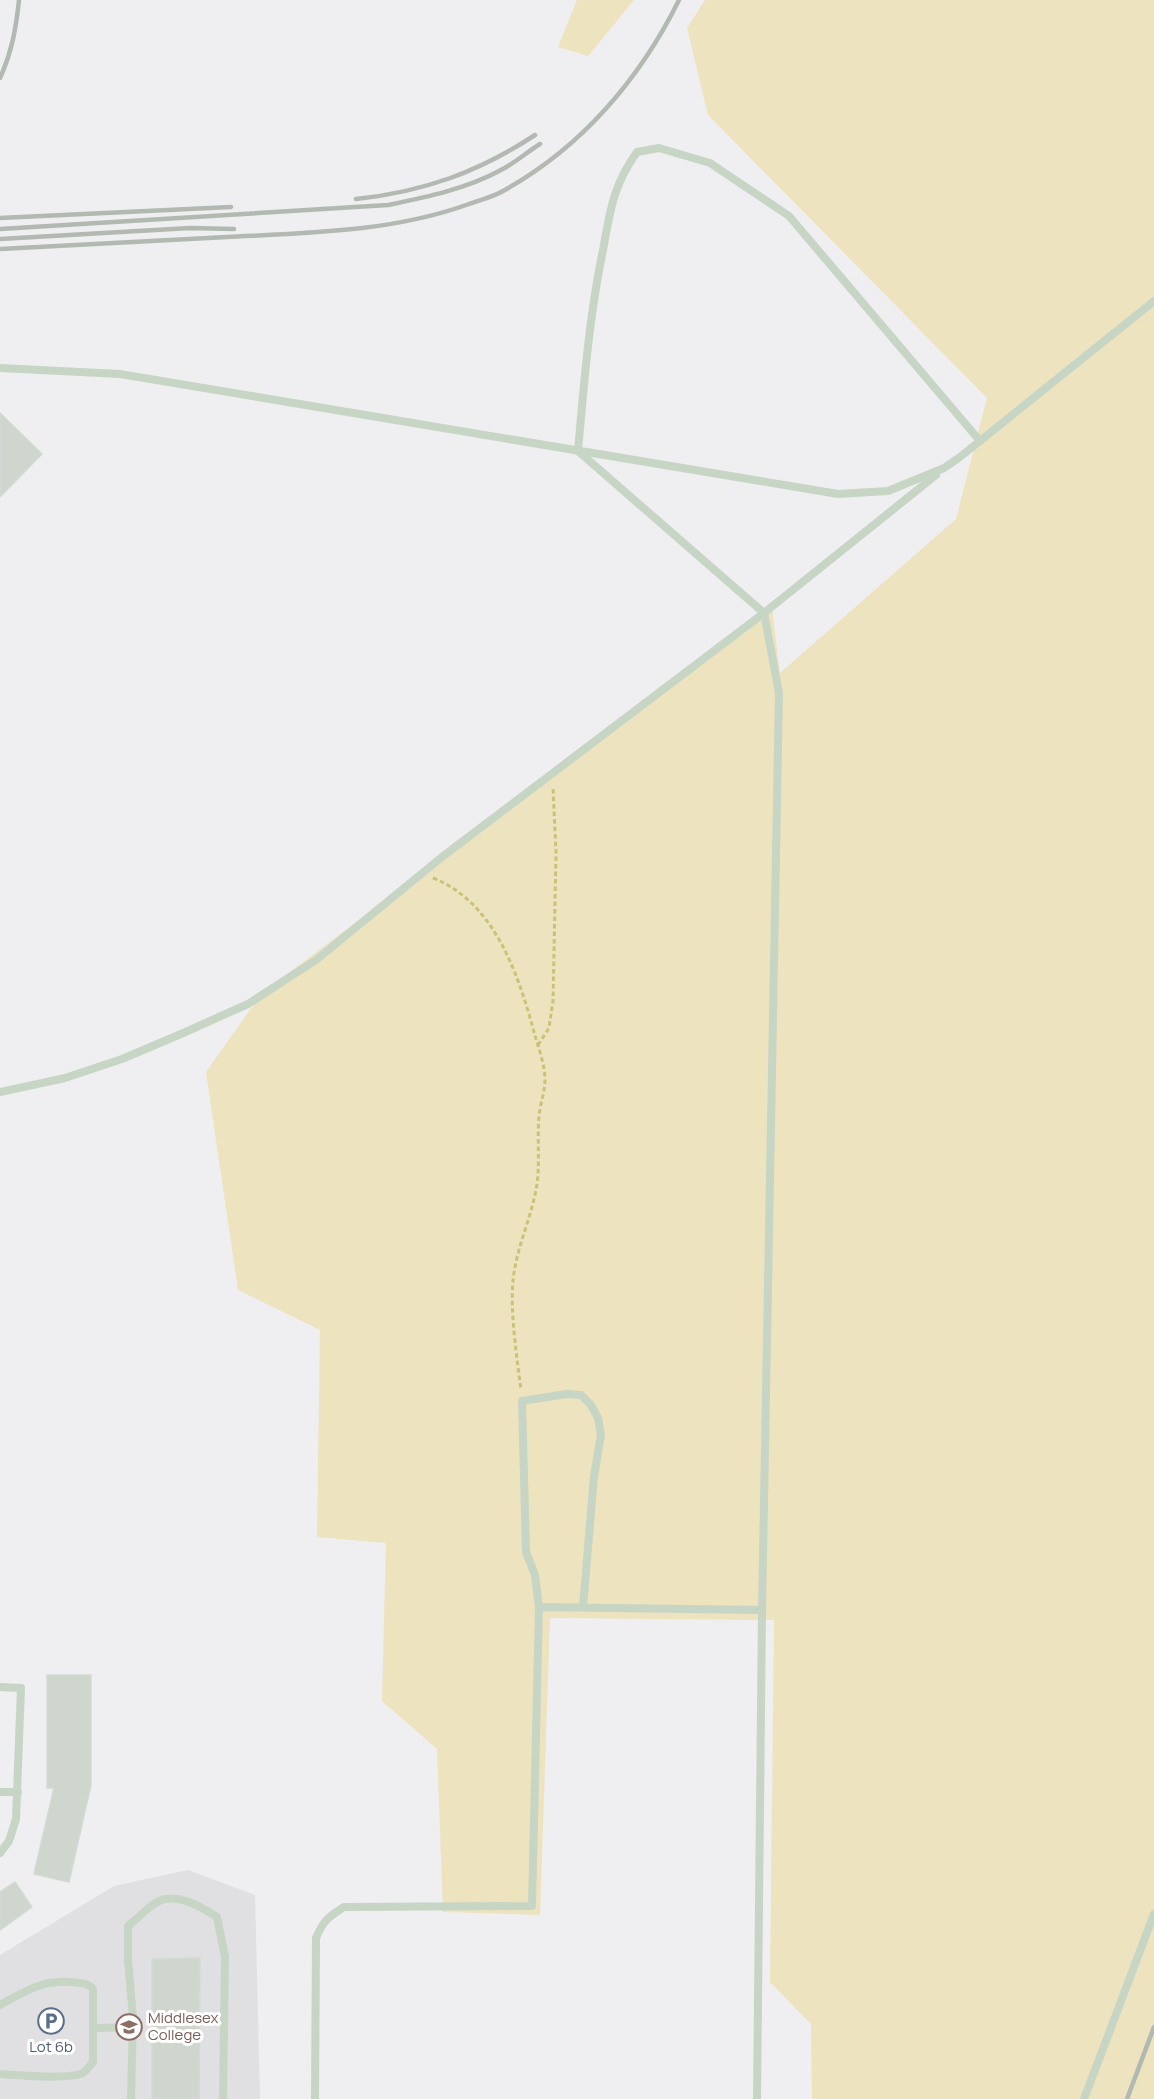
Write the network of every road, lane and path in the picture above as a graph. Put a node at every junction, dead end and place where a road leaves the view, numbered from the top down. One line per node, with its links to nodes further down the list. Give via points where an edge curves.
1 (1154, 301): 3 (lane)
2 (0, 368): 4 (lane, via 120,374)
3 (980, 441): 4 (lane, via 789,216 710,163 659,148 637,152 613,196 593,297); 5 (lane)
4 (578, 451): 5 (lane, via 838,494 888,491); 6 (lane)
5 (944, 468): 6 (lane)
6 (764, 613): 7 (lane); 14 (lane, via 779,693)
7 (550, 775): 8 (lane); 9 (path, via 555,797 556,852 553,1002 549,1028)
8 (421, 874): 9 (path, via 443,882 464,897 500,940 523,993); 10 (lane, via 316,960 248,1004 122,1059 65,1078)
9 (538, 1046): 11 (path, via 545,1081 539,1115 537,1184 513,1282)
10 (0, 1092)
11 (522, 1401): 12 (lane, via 526,1552 535,1575); 13 (lane, via 581,1395 598,1419 600,1435)
12 (539, 1607): 13 (lane); 26 (lane, via 532,1906 344,1907 322,1923 316,1938)
13 (582, 1607): 14 (lane)
14 (762, 1610): 27 (lane)
15 (0, 1687): 17 (lane, via 21,1688)
16 (0, 1791): 17 (lane)
17 (18, 1792): 18 (lane, via 16,1818 9,1841)
18 (0, 1853)
19 (1154, 1914): 28 (lane)
20 (0, 2005): 22 (lane, via 38,1984 85,1983 93,1989)
21 (133, 2027): 22 (lane); 24 (lane); 25 (lane, via 128,1926 156,1902 175,1898 199,1905 217,1917 225,1957)
22 (94, 2028): 23 (lane, via 93,2062 81,2074)
23 (0, 2074)
24 (131, 2099)
25 (223, 2099)
26 (315, 2099)
27 (757, 2099)
28 (1084, 2099)

